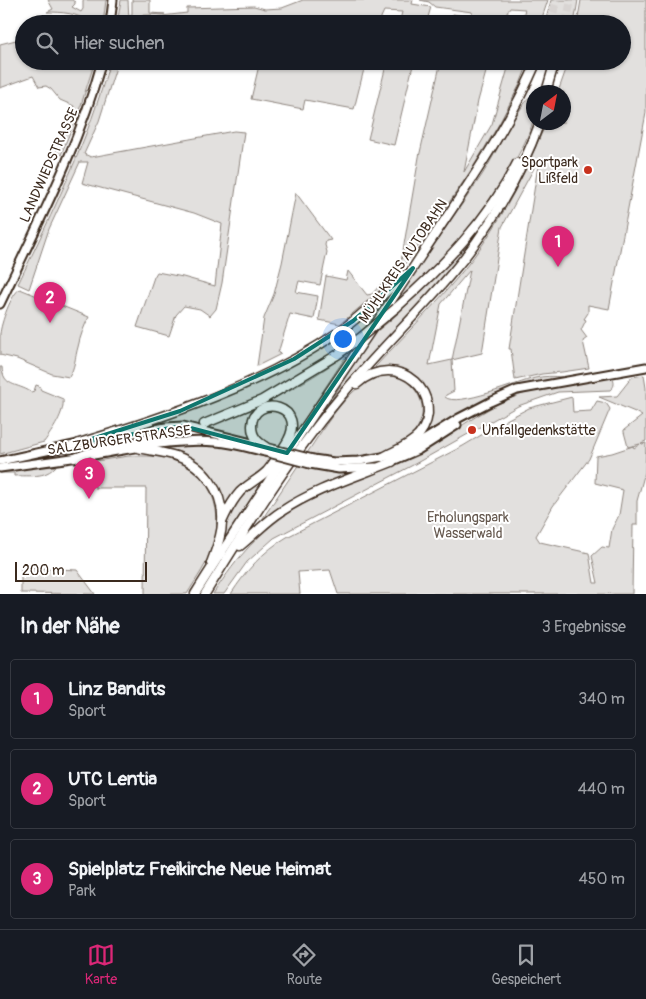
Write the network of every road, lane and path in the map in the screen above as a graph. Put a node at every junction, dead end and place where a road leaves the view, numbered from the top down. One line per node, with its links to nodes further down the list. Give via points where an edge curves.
1 (113, 0): 2 (main road)
2 (111, 15)
3 (99, 70): 12 (main road, LANDWIEDSTRASSE, via 73,147)
4 (533, 70): 11 (highway, MÜHLKREIS AUTOBAHN, via 504,130)
5 (554, 70): 7 (highway)
6 (555, 70): 8 (highway)
7 (548, 85)
8 (552, 85)
9 (532, 130): 15 (highway, bridge, via 514,170 481,219 441,265 396,308 337,355 262,400)
10 (536, 130): 29 (highway, via 514,181 481,235 438,290 325,416)
11 (413, 268): 17 (highway, via 353,321 287,362 180,411); 28 (highway, MÜHLKREIS AUTOBAHN)
12 (0, 304)
13 (646, 367): 14 (main road, SALZBURGER STRASSE, via 528,388)
14 (490, 402): 20 (main road, SALZBURGER STRASSE, via 407,450); 24 (main road, SALZBURGER STRASSE, via 418,450)
15 (204, 424)
16 (173, 434): 21 (highway)
17 (79, 443): 19 (main road, SALZBURGER STRASSE, via 178,426); 22 (main road, SALZBURGER STRASSE)
18 (138, 448): 19 (main road, SALZBURGER STRASSE, via 202,441); 21 (main road, SALZBURGER STRASSE); 26 (highway, via 176,456 201,470 217,493)
19 (267, 449): 23 (main road, SALZBURGER STRASSE, bridge); 26 (highway, via 256,439 252,424 258,411 275,406 283,409 291,420 293,427 289,439 268,470 233,500)
20 (383, 457): 23 (main road, SALZBURGER STRASSE, via 342,462); 27 (highway, via 414,439 423,428 427,413 423,393 416,383 406,375 388,370 370,374 351,389 305,449)
21 (75, 458): 25 (main road, SALZBURGER STRASSE)
22 (0, 460)
23 (312, 461): 24 (main road, SALZBURGER STRASSE, via 339,469)
24 (392, 462): 27 (highway, via 291,505)
25 (0, 468)
26 (222, 522): 28 (highway)
27 (240, 546): 29 (highway)
28 (208, 573): 30 (highway, MÜHLKREIS AUTOBAHN)
29 (218, 574): 31 (highway)
30 (195, 594)
31 (205, 594)

